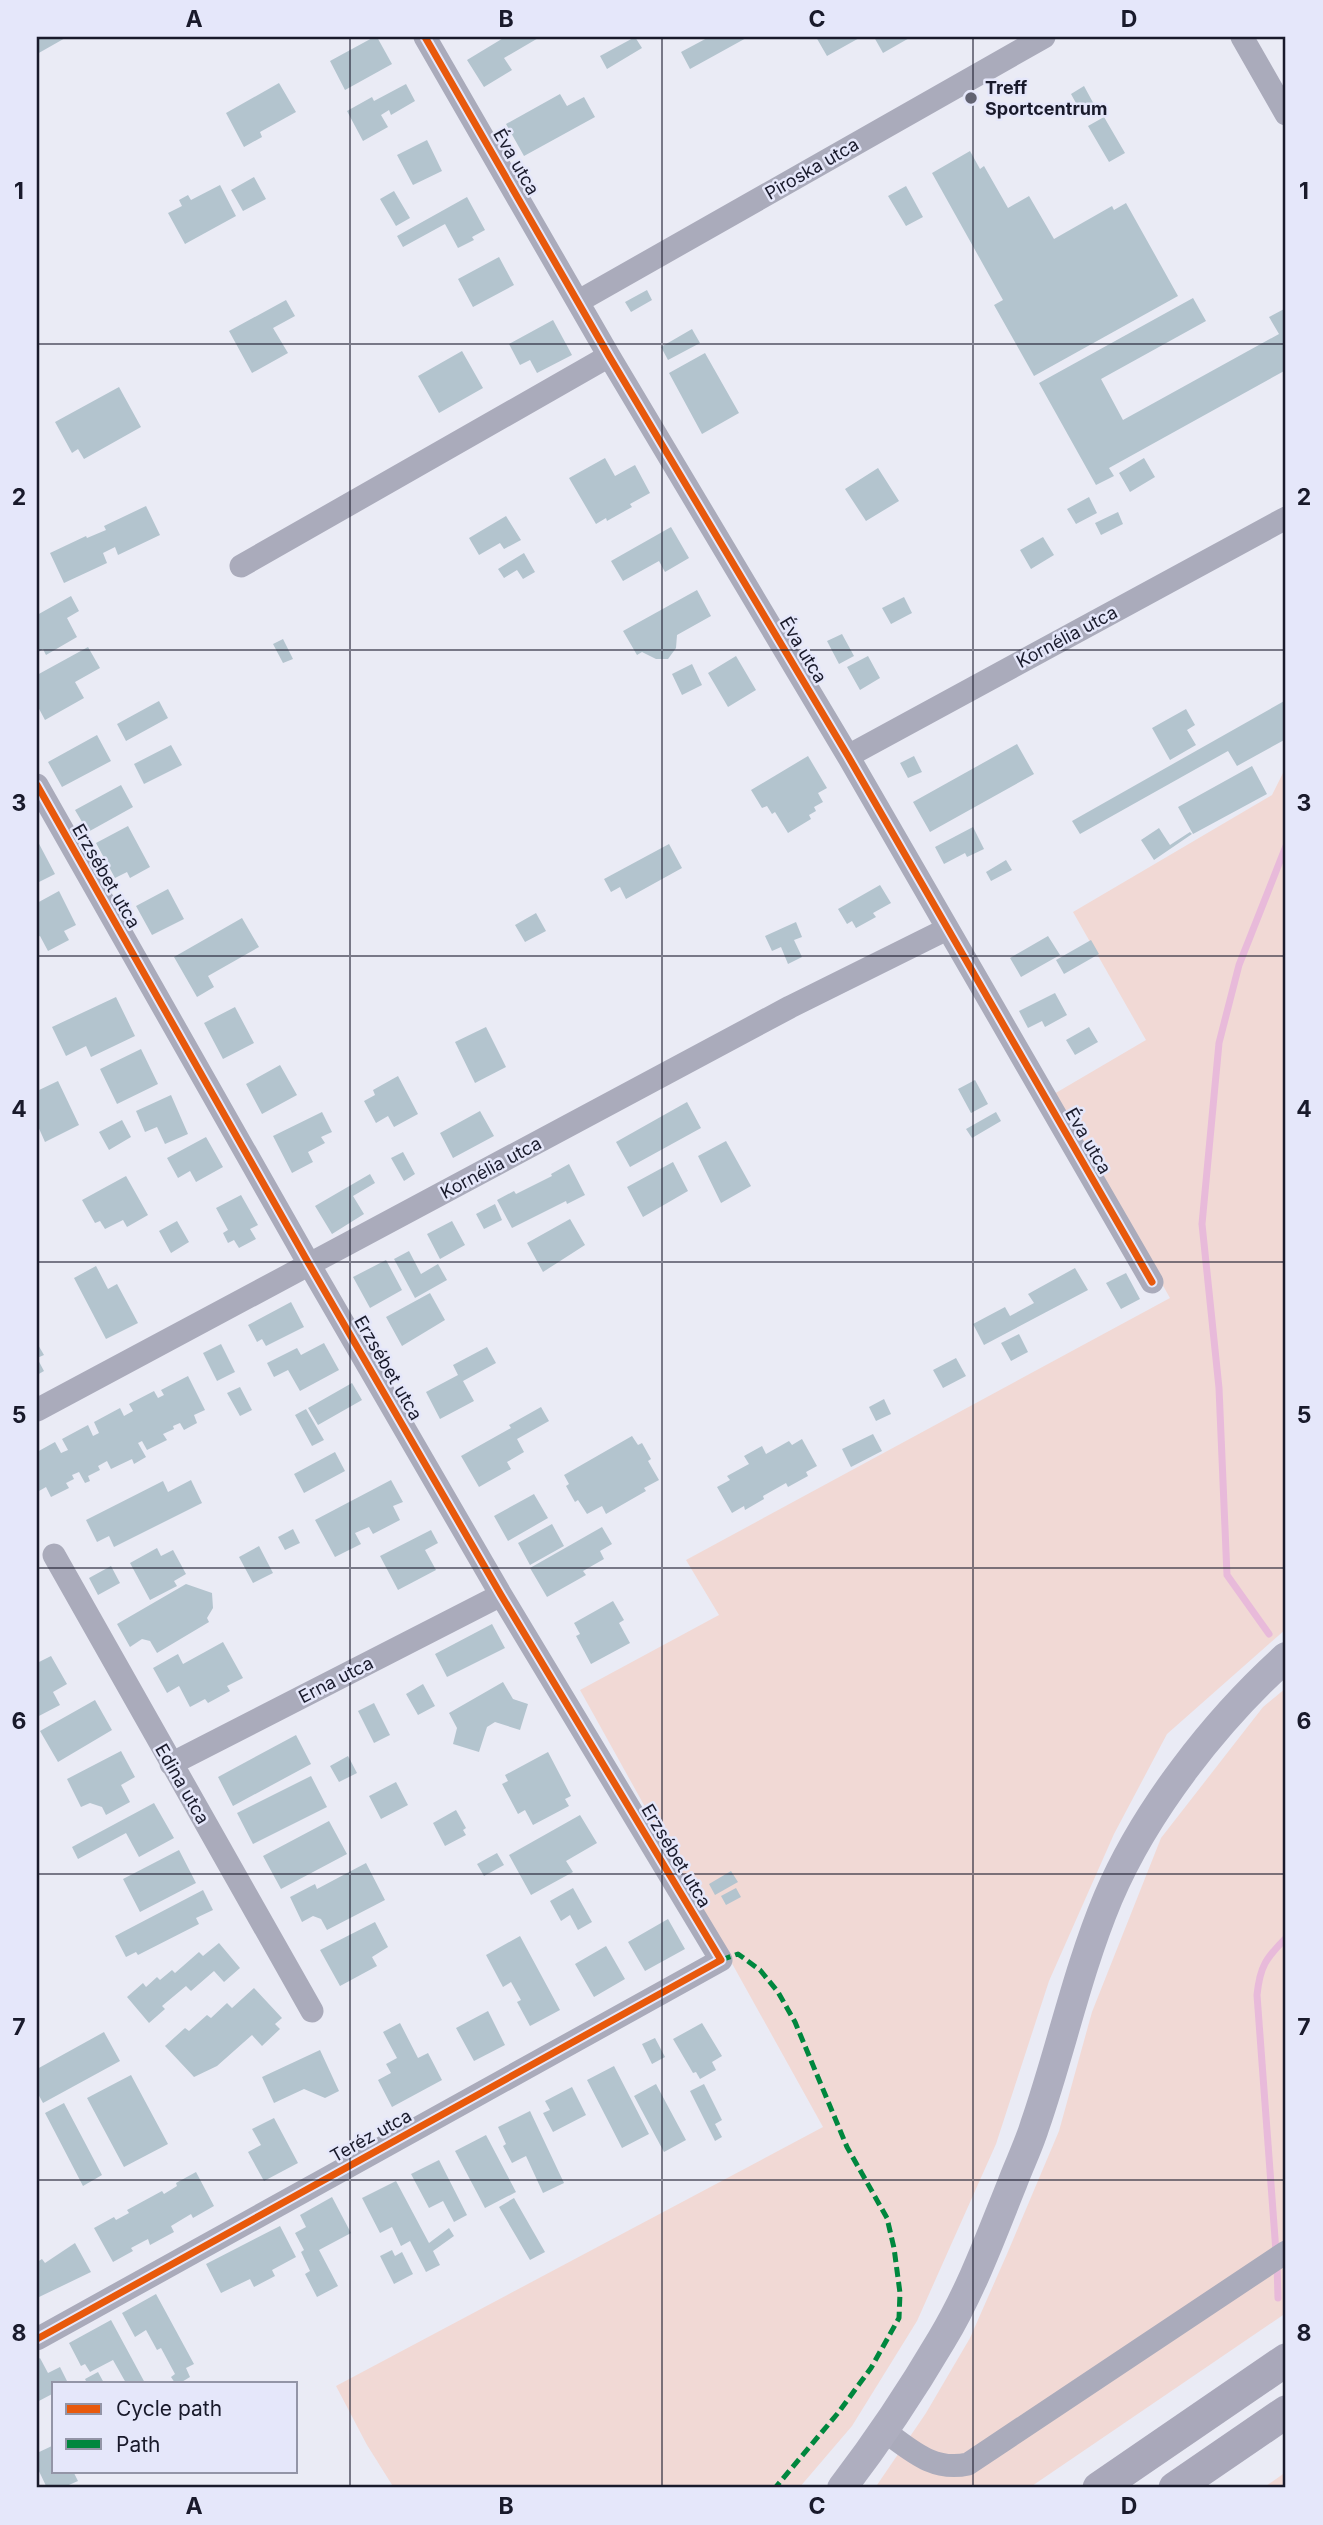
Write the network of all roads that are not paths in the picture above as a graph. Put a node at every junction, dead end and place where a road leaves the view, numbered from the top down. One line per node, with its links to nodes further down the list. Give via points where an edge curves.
1 (425, 37): 5 (street, Éva utca)
2 (1044, 37): 5 (street, Piroska utca)
3 (1242, 37): 4 (street)
4 (1286, 114)
5 (579, 301): 6 (street, Éva utca)
6 (610, 356): 8 (street); 9 (street, Éva utca)
7 (1286, 518): 9 (street, Kornélia utca)
8 (241, 566)
9 (848, 756): 11 (street, Éva utca)
10 (37, 785): 12 (street, Erzsébet utca)
11 (947, 929): 12 (street, Kornélia utca, via 790,1007); 13 (street, Éva utca)
12 (309, 1264): 14 (street, Kornélia utca); 16 (street, Erzsébet utca)
13 (1152, 1282)
14 (37, 1410)
15 (54, 1555): 18 (street, Edina utca)
16 (501, 1595): 18 (street, Erna utca); 19 (street, Erzsébet utca)
17 (1286, 1657): 25 (main road, via 1193,1758 1133,1849 1105,1907 1035,2127 978,2266 943,2337)
18 (171, 1764): 20 (street, Edina utca)
19 (721, 1961): 22 (street, Teréz utca)
20 (312, 2011)
21 (1286, 2252): 25 (street, via 968,2464 953,2468 925,2460)
22 (37, 2339)
23 (1286, 2360): 27 (highway)
24 (1286, 2412): 28 (highway)
25 (883, 2430): 26 (main road)
26 (842, 2488)
27 (1099, 2488)
28 (1175, 2488)

